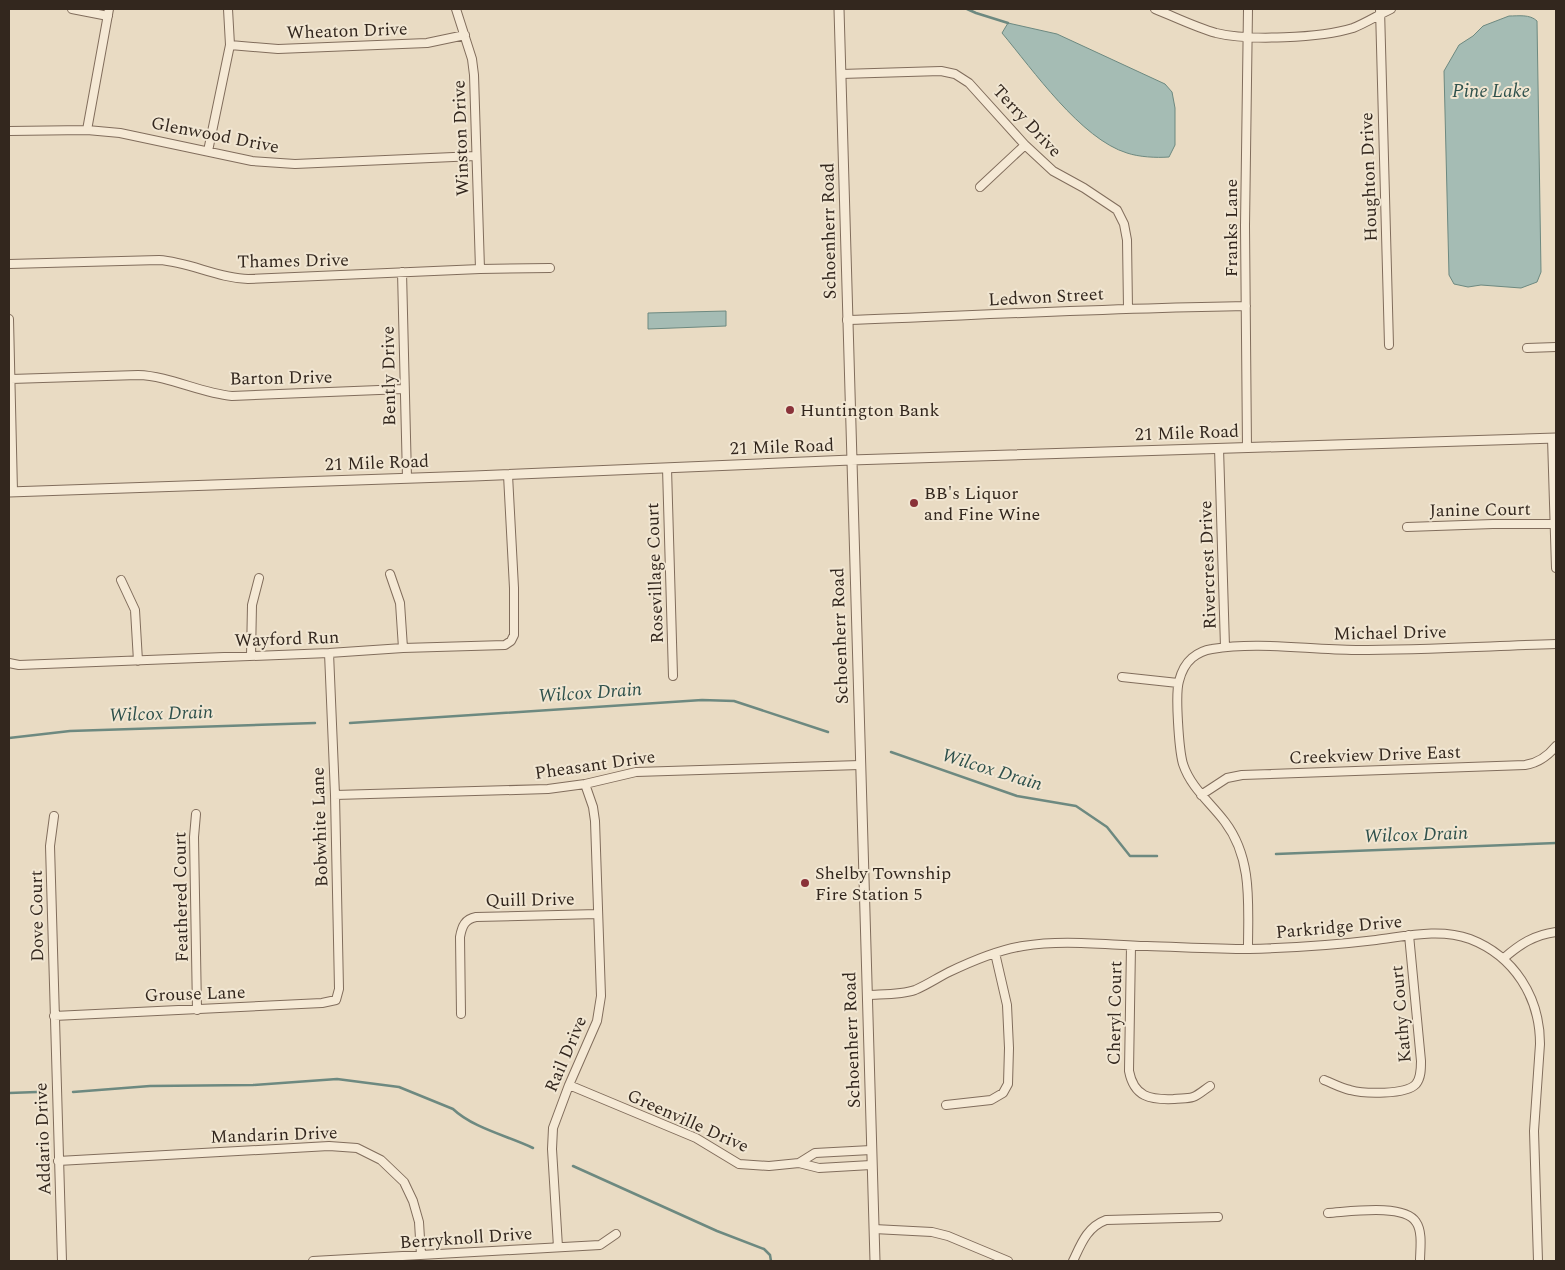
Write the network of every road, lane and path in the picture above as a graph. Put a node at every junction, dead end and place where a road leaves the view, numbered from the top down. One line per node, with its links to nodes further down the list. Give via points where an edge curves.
1 (72, 9): 9 (street)
2 (228, 9): 12 (street)
3 (456, 9): 10 (street, Winston Drive)
4 (839, 9): 13 (street, Schoenherr Road)
5 (1155, 9): 11 (street, via 1214,32)
6 (1248, 9): 11 (street, Franks Lane)
7 (1391, 9): 8 (street)
8 (1380, 11): 11 (street, via 1360,25 1342,31 1309,36); 28 (street, Houghton Drive)
9 (108, 13): 14 (street)
10 (465, 35): 12 (street, Wheaton Drive, via 427,43 278,49); 18 (street, Winston Drive, via 474,75)
11 (1248, 37): 24 (street, Franks Lane)
12 (230, 45): 17 (street)
13 (841, 74): 16 (street, Terry Drive, via 940,71 955,74 976,89); 27 (street, Schoenherr Road)
14 (87, 130): 15 (street, Glenwood Drive); 17 (street, Glenwood Drive)
15 (9, 131)
16 (1025, 145): 19 (street); 25 (street, Terry Drive, via 1053,171 1101,198 1123,218 1127,240)
17 (208, 150): 18 (street, Glenwood Drive, via 252,161 295,164)
18 (476, 156): 22 (street, Winston Drive)
19 (980, 187)
20 (9, 264): 23 (street, Thames Drive, via 159,260 248,279)
21 (550, 268): 22 (street, Thames Drive)
22 (480, 270): 23 (street, Thames Drive)
23 (402, 272): 32 (street, Bently Drive)
24 (1246, 306): 25 (street, Ledwon Street); 35 (street, Franks Lane)
25 (1128, 308): 27 (street, Ledwon Street)
26 (9, 319): 31 (street)
27 (847, 320): 36 (street, Schoenherr Road)
28 (1389, 345)
29 (1556, 347): 30 (street)
30 (1527, 348)
31 (11, 379): 32 (street, Barton Drive, via 138,374 232,396); 40 (street)
32 (404, 389): 39 (street, Bently Drive)
33 (1554, 438): 35 (street, 21 Mile Road); 41 (street)
34 (1219, 448): 35 (street, 21 Mile Road); 36 (street, 21 Mile Road); 48 (street, Rivercrest Drive)
35 (1247, 448)
36 (851, 460): 37 (street, 21 Mile Road); 58 (street, Schoenherr Road)
37 (667, 468): 38 (street, 21 Mile Road); 54 (street, Rosevillage Court)
38 (508, 475): 39 (street, 21 Mile Road); 49 (street, Wayford Run, via 514,588 514,635 511,641 506,645)
39 (407, 478): 40 (street, 21 Mile Road)
40 (11, 492)
41 (1554, 524): 42 (street, Janine Court); 43 (street)
42 (1407, 527)
43 (1556, 568)
44 (390, 574): 49 (street, via 400,603)
45 (259, 578): 51 (street, via 252,605)
46 (122, 580): 52 (street, via 135,610)
47 (1556, 644): 48 (street, Michael Drive, via 1356,650)
48 (1225, 647): 56 (street, Rivercrest Drive, via 1205,651 1192,658)
49 (403, 648): 50 (street, Wayford Run)
50 (329, 653): 51 (street, Wayford Run); 60 (street, Bobwhite Lane)
51 (251, 655): 52 (street, Wayford Run)
52 (138, 661): 53 (street, Wayford Run, via 19,665)
53 (9, 662)
54 (673, 676)
55 (1122, 677): 56 (street)
56 (1178, 683): 61 (street, via 1182,756 1188,776)
57 (1554, 749): 61 (street, Creekview Drive East, via 1540,760 1525,765 1234,776)
58 (860, 765): 59 (street, Pheasant Drive, via 636,772); 71 (street, Schoenherr Road)
59 (585, 784): 60 (street, Pheasant Drive, via 548,789); 64 (street, Rail Drive, via 595,822)
60 (335, 795): 72 (street, Bobwhite Lane, via 339,989)
61 (1201, 795): 68 (street, via 1226,823 1242,854 1248,890)
62 (196, 814): 73 (street, Feathered Court)
63 (54, 816): 75 (street, Dove Court, via 50,846)
64 (598, 914): 74 (street, Quill Drive, via 476,916 465,922 460,937); 77 (street, Rail Drive, via 600,1010)
65 (1556, 932): 70 (street, via 1533,937)
66 (1409, 935): 68 (street, Parkridge Drive, via 1316,946); 70 (street, Parkridge Drive, via 1461,936); 76 (street, Kathy Court, via 1421,1061 1418,1081 1404,1090 1363,1092)
67 (1131, 946): 68 (street, Parkridge Drive); 69 (street, Parkridge Drive, via 1039,943); 78 (street, Cheryl Court, via 1129,1071 1132,1083 1142,1094 1166,1099 1194,1097)
68 (1248, 949)
69 (995, 953): 71 (street, Parkridge Drive, via 978,958 916,990); 79 (street, via 1007,1005 1008,1084 1003,1093 991,1100)
70 (1504, 958): 97 (street, Parkridge Drive, via 1527,987 1540,1031 1534,1131)
71 (867, 995): 80 (street, Schoenherr Road)
72 (336, 1000): 73 (street, Grouse Lane, via 322,1004)
73 (197, 1010): 75 (street, Grouse Lane)
74 (461, 1014)
75 (54, 1016): 81 (street, Addario Drive)
76 (1324, 1080)
77 (569, 1085): 82 (street, Greenville Drive, via 696,1138 739,1164); 88 (street, Rail Drive, via 555,1120 552,1138)
78 (1210, 1086)
79 (946, 1105)
80 (871, 1150): 82 (street, Greenville Drive, via 815,1153); 83 (street, Schoenherr Road)
81 (58, 1161): 89 (street, Mandarin Drive, via 329,1146 357,1148 382,1160 404,1182 419,1222); 91 (street, Addario Drive)
82 (799, 1163): 83 (street, Greenville Drive, via 819,1168)
83 (871, 1166): 86 (street, Schoenherr Road)
84 (1328, 1213): 96 (street, via 1387,1210 1406,1214 1418,1226)
85 (1218, 1217): 95 (street, via 1106,1220 1090,1230)
86 (874, 1229): 93 (street, Schoenherr Road); 94 (street, via 932,1232)
87 (616, 1234): 88 (street, Berryknoll Drive, via 600,1245)
88 (558, 1247): 89 (street, Berryknoll Drive)
89 (421, 1255): 90 (street, Berryknoll Drive)
90 (393, 1259): 92 (street, Berryknoll Drive)
91 (62, 1261)
92 (313, 1261)
93 (875, 1261)
94 (1008, 1261)
95 (1073, 1261)
96 (1420, 1261)
97 (1538, 1261)

